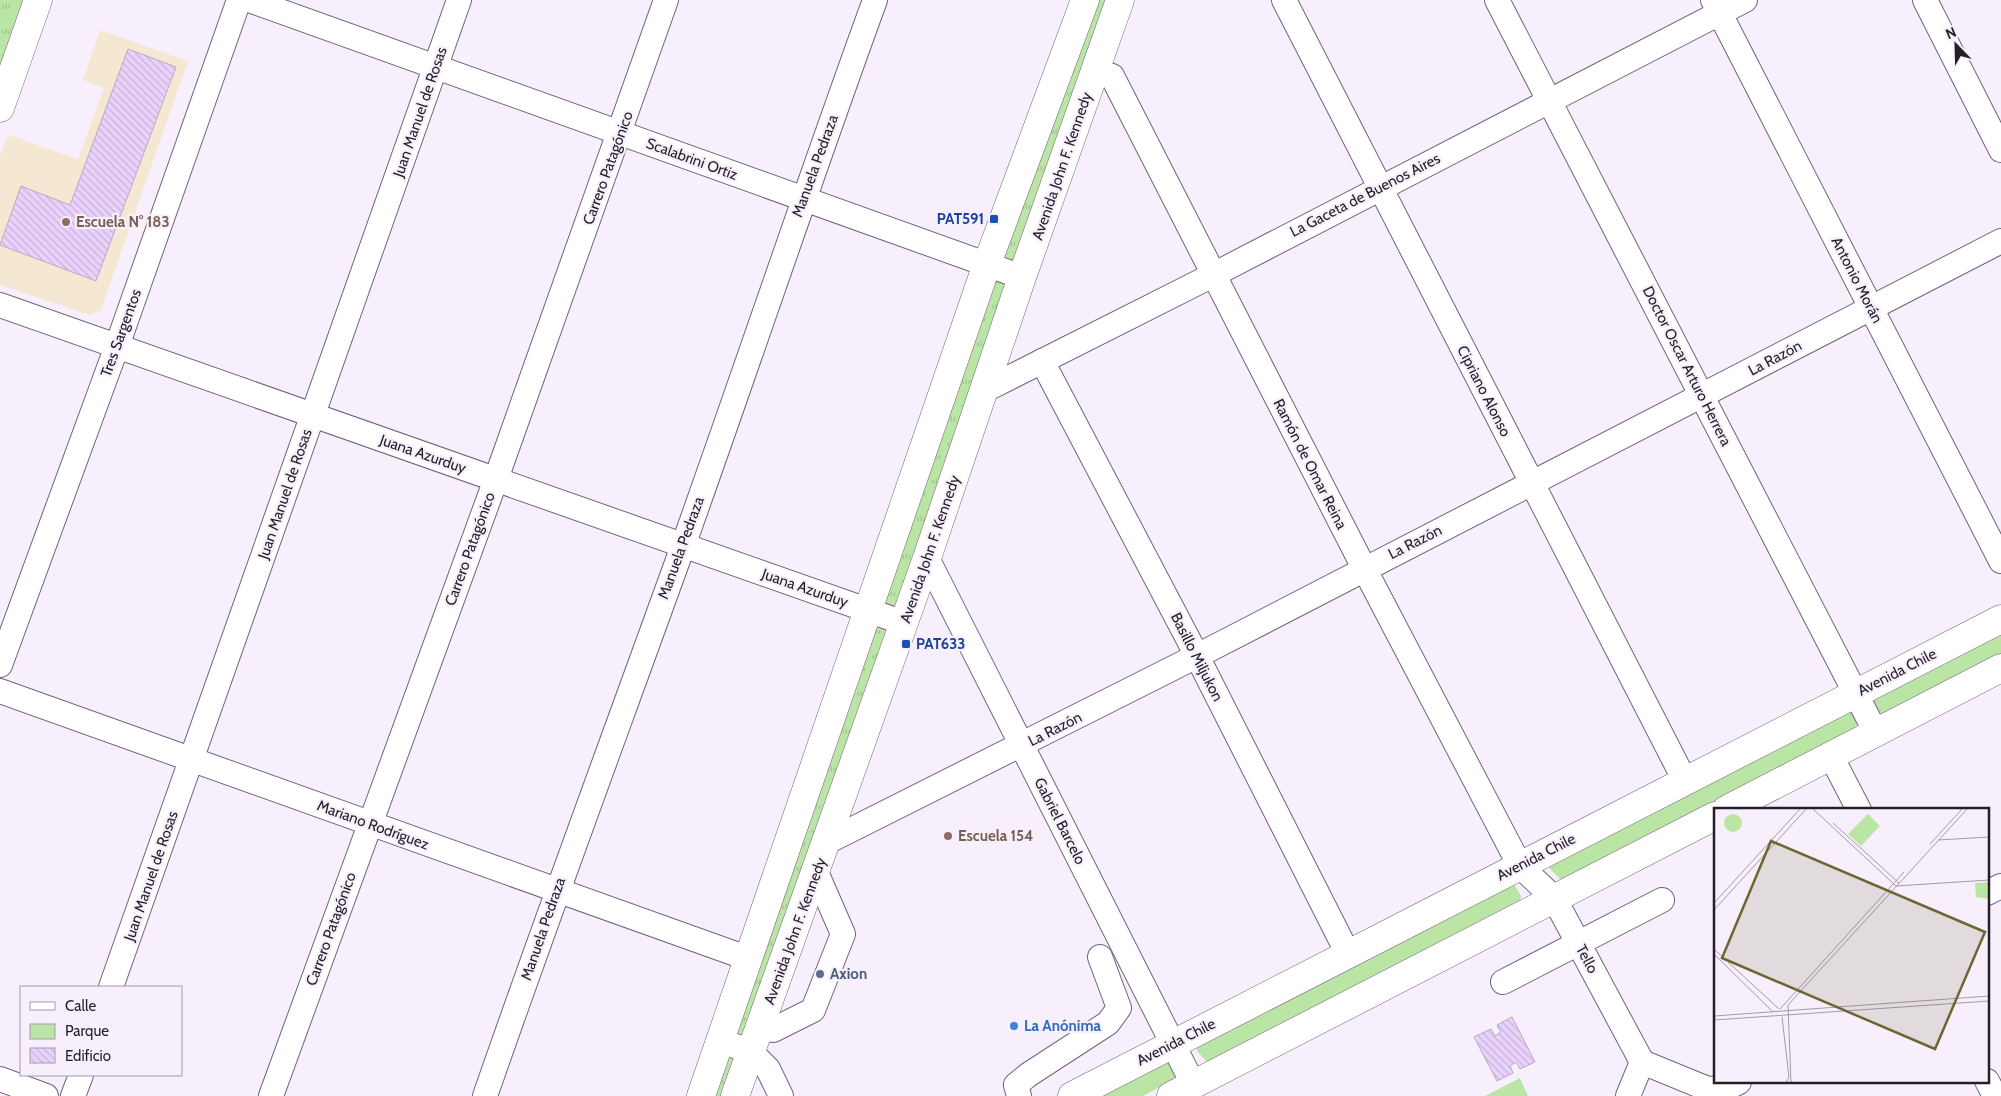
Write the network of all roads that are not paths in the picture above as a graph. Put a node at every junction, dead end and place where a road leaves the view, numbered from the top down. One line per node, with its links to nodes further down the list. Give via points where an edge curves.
1 (38, 0): 17 (main road)
2 (239, 0): 28 (street, Tres Sargentos)
3 (249, 0): 14 (street, Scalabrini Ortiz)
4 (459, 0): 14 (street, Juan Manuel de Rosas)
5 (666, 0): 18 (street, Carrero Patagónico)
6 (875, 0): 21 (street, Manuela Pedraza)
7 (1085, 0): 23 (main road)
8 (1120, 0): 15 (main road, Avenida John F. Kennedy)
9 (1284, 0): 20 (street, Cipriano Alonso)
10 (1497, 0): 16 (street, Doctor Oscar Arturo Herrera)
11 (1745, 0): 13 (street, La Gaceta de Buenos Aires)
12 (1925, 0): 19 (street)
13 (1716, 6): 16 (street, La Gaceta de Buenos Aires); 27 (street, Antonio Morán)
14 (435, 66): 18 (street, Scalabrini Ortiz); 32 (street, Juan Manuel de Rosas)
15 (1095, 70): 24 (street, Ramón de Omar Reina, via 1112,76); 25 (main road, Avenida John F. Kennedy)
16 (1549, 100): 20 (street, La Gaceta de Buenos Aires); 31 (street, Doctor Oscar Arturo Herrera)
17 (0, 108)
18 (620, 134): 21 (street, Scalabrini Ortiz); 33 (street, Carrero Patagónico)
19 (2001, 150)
20 (1380, 187): 24 (street, La Gaceta de Buenos Aires); 34 (street, Cipriano Alonso)
21 (803, 199): 23 (street, Scalabrini Ortiz); 35 (street, Manuela Pedraza)
22 (2001, 240): 27 (street, La Razón)
23 (988, 264): 25 (street, Scalabrini Ortiz); 39 (main road)
24 (1213, 275): 29 (street, La Gaceta de Buenos Aires); 38 (street, Ramón de Omar Reina)
25 (1022, 277): 30 (main road, Avenida John F. Kennedy)
26 (0, 304): 28 (street, Juana Azurduy)
27 (1871, 307): 31 (street, La Razón); 37 (street, Antonio Morán)
28 (117, 346): 32 (street, Juana Azurduy); 43 (street, Tres Sargentos)
29 (1042, 361): 30 (street, La Gaceta de Buenos Aires); 42 (street, Basillo Miljukon)
30 (985, 390): 36 (main road, Avenida John F. Kennedy)
31 (1703, 396): 34 (street, La Razón); 46 (street, Doctor Oscar Arturo Herrera)
32 (313, 415): 33 (street, Juana Azurduy); 50 (street, Juan Manuel de Rosas)
33 (496, 479): 35 (street, Juana Azurduy); 55 (street, Carrero Patagónico)
34 (1531, 483): 38 (street, La Razón); 51 (street, Cipriano Alonso)
35 (683, 545): 39 (street, Juana Azurduy); 60 (street, Manuela Pedraza)
36 (927, 558): 41 (main road, Avenida John F. Kennedy); 48 (street, Gabriel Barcelo)
37 (2001, 561)
38 (1364, 568): 42 (street, La Razón); 57 (street, Ramón de Omar Reina)
39 (868, 610): 41 (street, Juana Azurduy); 66 (main road)
40 (2001, 619): 46 (main road, Avenida Chile)
41 (904, 623): 56 (main road, Avenida John F. Kennedy)
42 (1197, 656): 48 (street, La Razón); 65 (street, Basillo Miljukon)
43 (0, 665)
44 (2001, 668): 47 (main road)
45 (0, 691): 50 (street, Mariano Rodríguez)
46 (1856, 694): 47 (street, Doctor Oscar Arturo Herrera); 51 (main road, Avenida Chile)
47 (1876, 733): 49 (main road)
48 (1022, 746): 56 (street, La Razón); 72 (street, Gabriel Barcelo)
49 (1831, 756): 52 (main road); 53 (street)
50 (192, 760): 55 (street, Mariano Rodríguez); 69 (street, Juan Manuel de Rosas)
51 (1685, 781): 57 (main road, Avenida Chile)
52 (1730, 808)
53 (1857, 808)
54 (1714, 817): 62 (main road)
55 (370, 823): 60 (street, Mariano Rodríguez); 82 (street, Carrero Patagónico)
56 (827, 842): 58 (main road, Avenida John F. Kennedy)
57 (1520, 866): 62 (street, Tello); 65 (main road, Avenida Chile)
58 (816, 872): 70 (main road, Avenida John F. Kennedy); 70 (street, via 842,934 813,1010)
59 (2001, 886): 61 (street)
60 (557, 890): 66 (street, Mariano Rodríguez); 83 (street, Manuela Pedraza)
61 (1988, 892)
62 (1554, 898): 64 (street, Tello); 78 (main road)
63 (1662, 900): 64 (street)
64 (1578, 943): 68 (street); 73 (street, Tello)
65 (1348, 954): 72 (main road, Avenida Chile)
66 (747, 958): 71 (main road)
67 (1100, 958): 87 (street, via 1119,1008 1108,1023 1016,1085)
68 (1503, 982)
69 (111, 986)
70 (754, 1039): 71 (street); 85 (main road, Avenida John F. Kennedy); 86 (street)
71 (720, 1041): 84 (main road)
72 (1172, 1044): 78 (street, Gabriel Barcelo); 88 (main road, Avenida Chile)
73 (1642, 1062): 79 (street); 89 (street)
74 (80, 1076): 81 (street)
75 (0, 1079): 80 (street)
76 (1988, 1083): 90 (street)
77 (1735, 1084): 79 (street)
78 (1182, 1090)
79 (1710, 1092)
80 (46, 1096)
81 (73, 1096)
82 (271, 1096)
83 (485, 1096)
84 (701, 1096)
85 (735, 1096)
86 (781, 1096)
87 (1019, 1096)
88 (1072, 1096)
89 (1628, 1096)
90 (1995, 1096)

